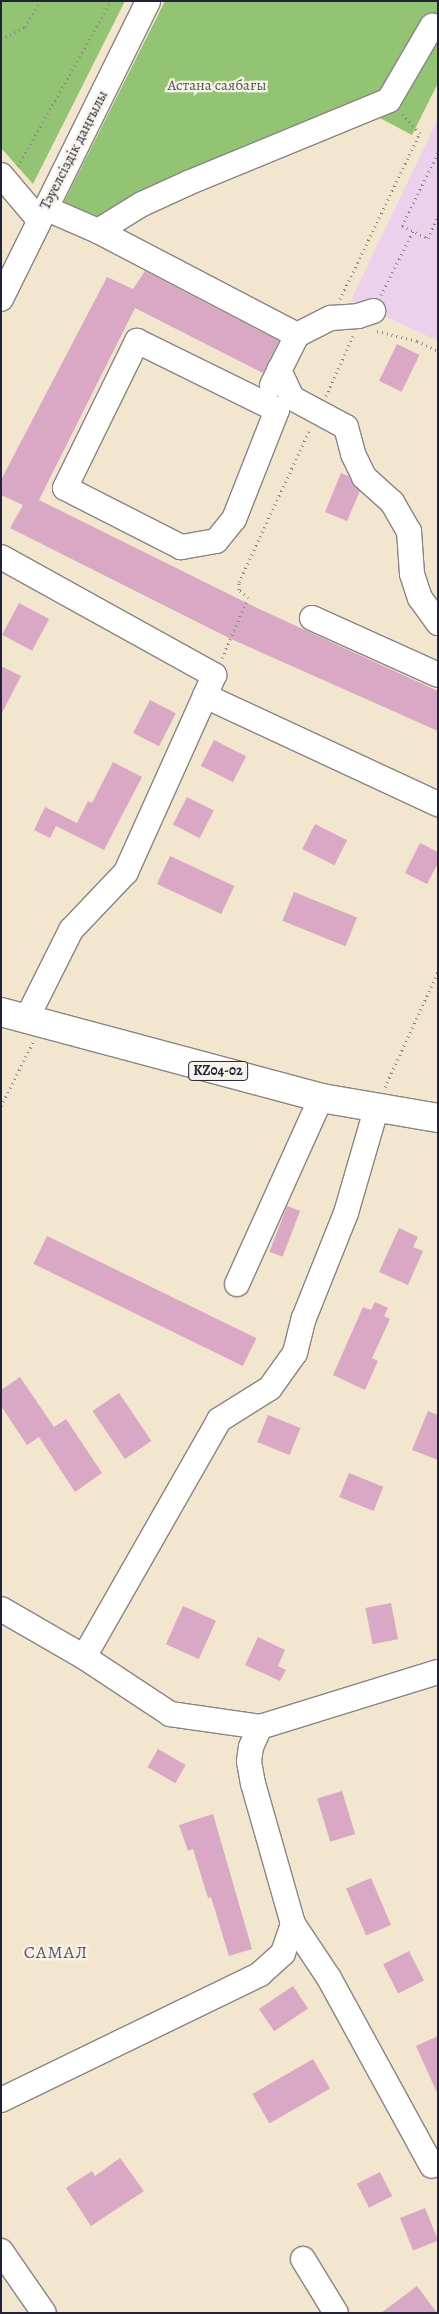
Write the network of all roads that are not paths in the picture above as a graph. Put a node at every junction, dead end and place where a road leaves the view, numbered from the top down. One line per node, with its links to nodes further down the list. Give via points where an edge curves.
1 (148, 1): 4 (street, Тәуелсіздік даңғылы)
2 (432, 26): 5 (street, via 389,100 188,183 142,204)
3 (4, 179): 4 (street)
4 (42, 214): 5 (street); 6 (street, Тәуелсіздік даңғылы)
5 (98, 231): 8 (street)
6 (1, 299)
7 (363, 318): 8 (street, via 331,318)
8 (297, 335): 9 (street)
9 (279, 370): 10 (street); 13 (street, via 292,398 346,427 353,454 364,477 392,502 409,531 412,574 420,598)
10 (263, 402): 10 (street, via 276,410 234,519 216,540 181,547 65,488 137,341)
11 (2, 556): 15 (street, via 214,675)
12 (312, 618): 14 (street)
13 (438, 622)
14 (438, 675)
15 (205, 696): 16 (street); 17 (street, via 126,872 71,930)
16 (438, 804)
17 (23, 1019): 18 (main road, KZ04-02)
18 (321, 1098): 19 (main road, KZ04-02); 21 (street)
19 (377, 1106): 20 (main road, KZ04-02); 23 (street, via 346,1213 304,1318 295,1353 270,1388 219,1420)
20 (438, 1118)
21 (237, 1284)
22 (1, 1609): 23 (street)
23 (84, 1657): 25 (street, via 170,1714)
24 (438, 1672): 25 (street)
25 (260, 1727): 26 (street, via 250,1747 253,1784)
26 (293, 1924): 27 (street, via 283,1953 260,1974); 28 (street, via 329,1978)
27 (1, 2100)
28 (432, 2166)
29 (1, 2251): 31 (street)
30 (303, 2259): 32 (street)
31 (44, 2313)
32 (336, 2313)

